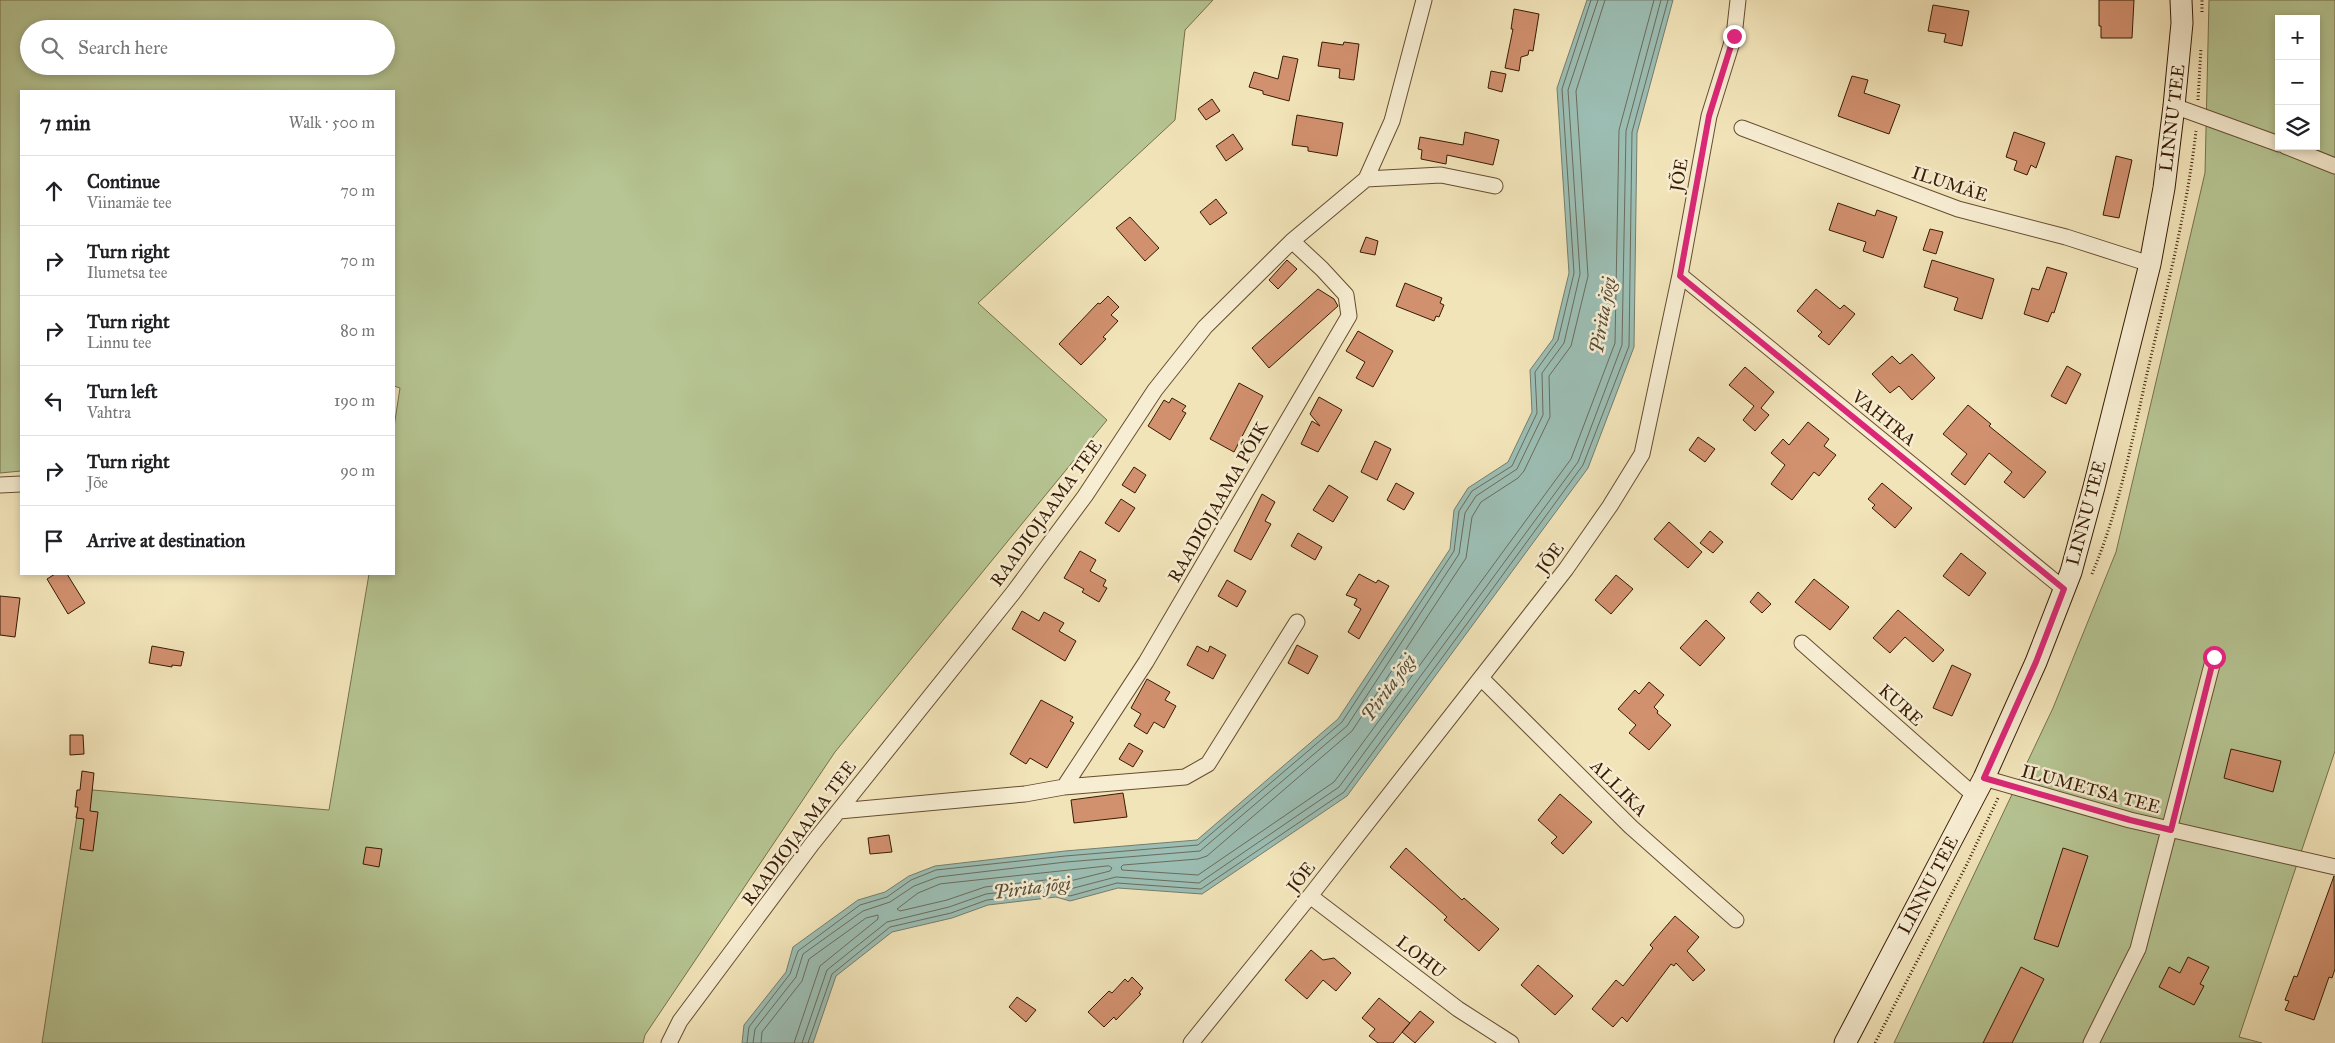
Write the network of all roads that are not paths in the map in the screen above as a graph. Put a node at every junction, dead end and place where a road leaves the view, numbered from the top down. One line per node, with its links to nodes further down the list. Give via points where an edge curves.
1 (1424, 0): 9 (street, RAADIOJAAMA TEE, via 1392,121)
2 (1738, 0): 13 (street, JÕE, via 1734,36 1709,116)
3 (2181, 0): 4 (street, LINNU TEE, via 2182,23)
4 (2174, 106): 6 (street); 12 (street, LINNU TEE)
5 (1742, 128): 12 (street, ILUMÄE, via 1958,209 2066,237)
6 (2275, 143)
7 (2294, 150): 8 (street)
8 (2335, 166)
9 (1366, 179): 10 (street, via 1441,175); 11 (street, RAADIOJAAMA TEE)
10 (1495, 186)
11 (1292, 242): 21 (street, RAADIOJAAMA PÕIK, via 1346,295 1349,316 1146,662); 23 (street, RAADIOJAAMA TEE, via 1200,334 1155,390 1085,496 1013,593)
12 (2150, 264): 16 (street, LINNU TEE, via 2094,487)
13 (1680, 276): 16 (street, VAHTRA); 20 (street, JÕE, via 1642,454 1566,569)
14 (20, 484): 15 (street)
15 (0, 485)
16 (2064, 589): 22 (street, LINNU TEE, via 2036,662)
17 (1297, 622): 21 (street, via 1208,764 1185,777)
18 (1802, 643): 22 (street, KURE)
19 (2214, 657): 24 (street)
20 (1482, 678): 26 (street, JÕE); 27 (street, ALLIKA, via 1631,827)
21 (1064, 787): 23 (street, via 1025,794)
22 (1979, 787): 24 (street, ILUMETSA TEE); 31 (street, LINNU TEE)
23 (839, 811): 28 (street, RAADIOJAAMA TEE, via 680,1021)
24 (2171, 830): 25 (street, ILUMETSA TEE); 32 (street, via 2138,950)
25 (2335, 867)
26 (1310, 896): 29 (street, JÕE); 30 (street, LOHU, via 1458,1010)
27 (1736, 920)
28 (669, 1043)
29 (1191, 1043)
30 (1512, 1043)
31 (1845, 1043)
32 (2091, 1043)

